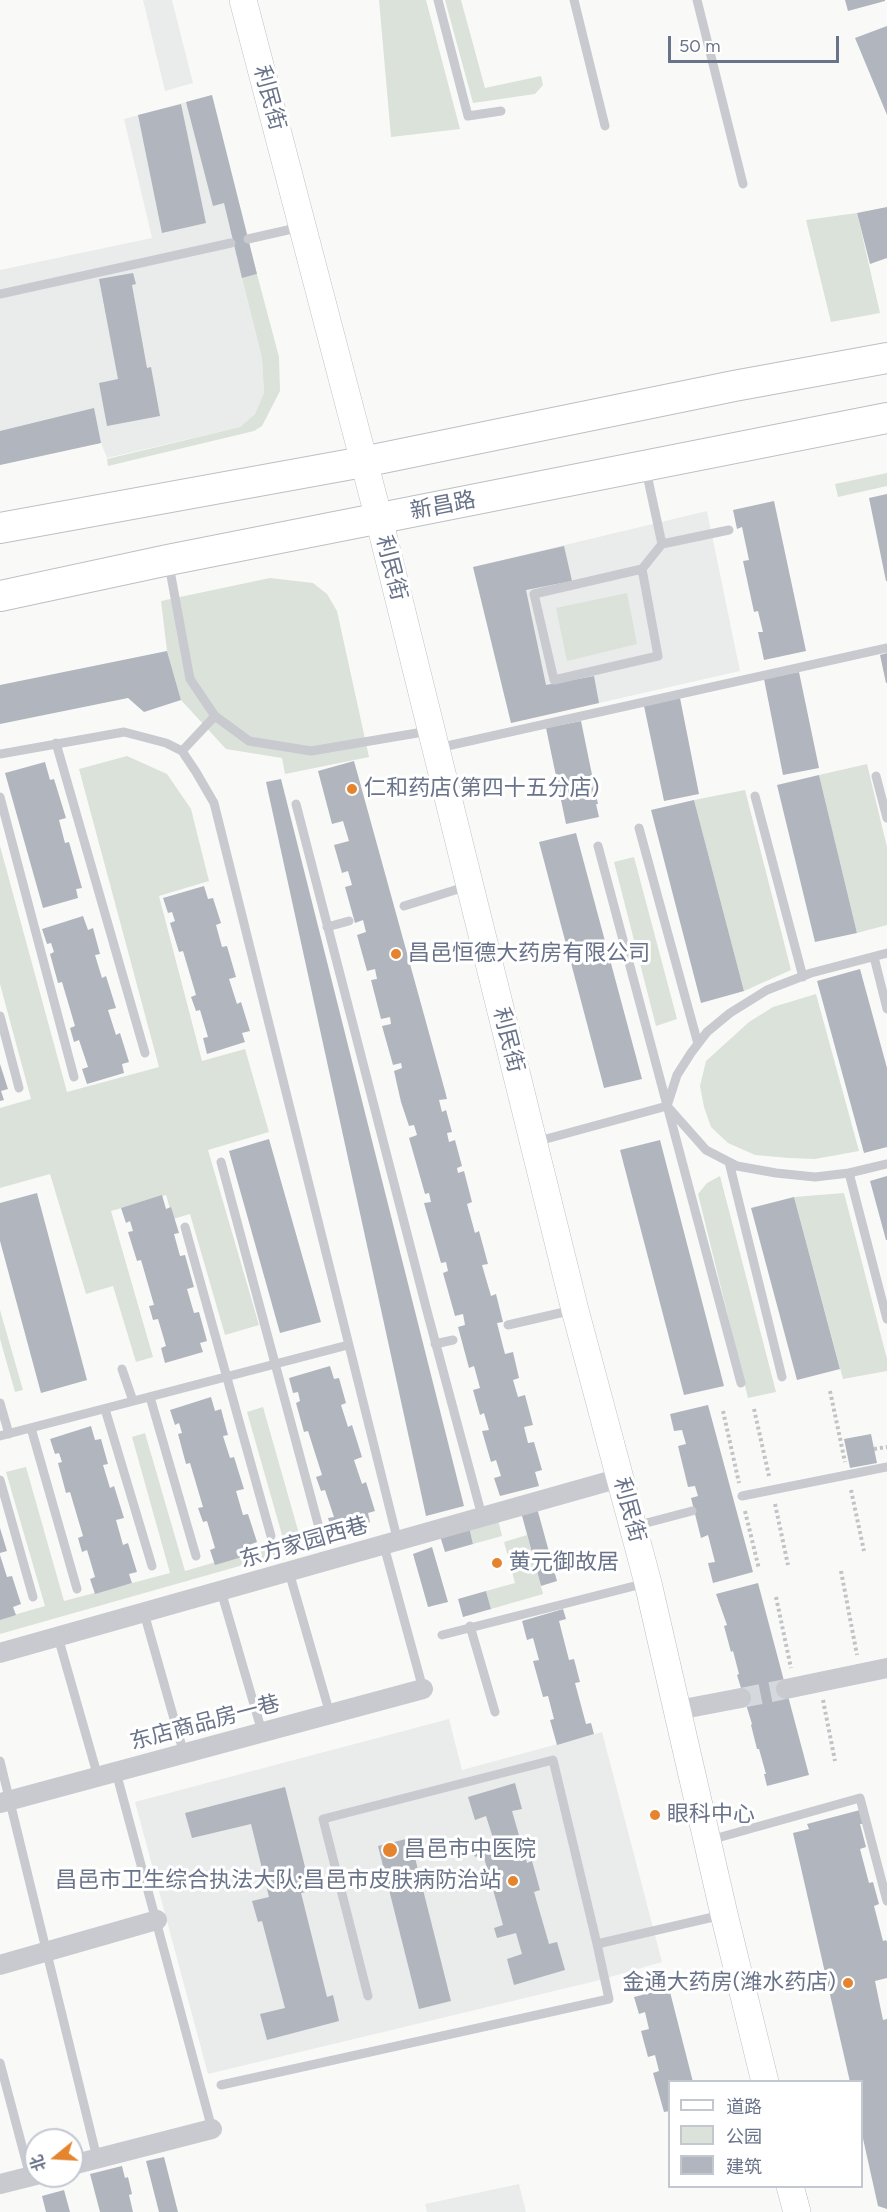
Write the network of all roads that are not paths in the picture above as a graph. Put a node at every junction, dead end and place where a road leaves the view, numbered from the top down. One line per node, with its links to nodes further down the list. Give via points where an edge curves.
1 (243, 0): 8 (street, 利民街)
2 (438, 0): 5 (lane, via 468,116)
3 (574, 0): 6 (lane)
4 (697, 0): 7 (lane)
5 (501, 111)
6 (604, 126)
7 (743, 184)
8 (302, 227): 9 (lane); 14 (street, 利民街)
9 (248, 239)
10 (231, 243): 11 (lane)
11 (0, 294)
12 (887, 358): 14 (main road)
13 (887, 418): 15 (main road, 新昌路)
14 (363, 462): 16 (street, 利民街); 17 (main road)
15 (645, 465): 16 (main road, 新昌路); 19 (lane)
16 (379, 519): 20 (main road, 新昌路); 25 (street, 利民街)
17 (0, 528)
18 (729, 530): 19 (lane)
19 (662, 544): 21 (lane)
20 (168, 560): 22 (main road, 新昌路); 24 (lane, via 190,679)
21 (642, 569): 21 (lane, via 658,656 554,680 534,594)
22 (0, 596)
23 (887, 648): 25 (lane)
24 (215, 716): 25 (lane, via 249,741 311,751); 27 (lane)
25 (434, 740): 36 (street, 利民街)
26 (56, 743): 27 (lane, via 124,732 166,743); 28 (lane); 46 (lane)
27 (182, 752): 61 (lane, via 214,803)
28 (0, 754)
29 (876, 776): 33 (lane)
30 (755, 796): 42 (lane)
31 (0, 797): 47 (lane)
32 (296, 804): 39 (lane)
33 (887, 818)
34 (639, 828): 45 (lane)
35 (598, 846): 49 (lane)
36 (471, 885): 37 (lane); 50 (street, 利民街)
37 (404, 906)
38 (349, 921): 39 (lane)
39 (327, 927): 60 (lane)
40 (887, 954): 41 (lane)
41 (874, 957): 42 (lane); 43 (lane)
42 (803, 977): 45 (lane, via 767,990 730,1013)
43 (887, 1009)
44 (0, 1016): 48 (lane)
45 (698, 1044): 49 (lane, via 677,1075)
46 (145, 1053)
47 (74, 1077)
48 (19, 1088)
49 (667, 1106): 50 (lane); 52 (lane, via 706,1149); 66 (lane)
50 (533, 1142): 56 (street, 利民街)
51 (221, 1162): 62 (lane)
52 (729, 1162): 54 (lane, via 815,1177); 65 (lane)
53 (887, 1164): 54 (lane)
54 (849, 1173): 57 (lane)
55 (185, 1227): 64 (lane)
56 (575, 1310): 58 (lane); 74 (street, 利民街)
57 (887, 1319)
58 (508, 1325)
59 (453, 1340): 60 (lane)
60 (435, 1344): 78 (lane)
61 (348, 1345): 62 (lane); 82 (lane)
62 (275, 1364): 64 (lane); 80 (lane)
63 (122, 1369): 68 (lane)
64 (227, 1377): 67 (lane); 81 (lane)
65 (782, 1377)
66 (741, 1383)
67 (150, 1397): 68 (lane); 83 (lane)
68 (133, 1401): 70 (lane)
69 (0, 1403): 72 (lane)
70 (105, 1409): 71 (lane); 84 (lane)
71 (31, 1428): 72 (lane); 87 (lane)
72 (5, 1435)
73 (887, 1467): 76 (lane)
74 (620, 1478): 78 (street, 东方家园西巷); 79 (street, 利民街)
75 (0, 1480): 89 (lane)
76 (742, 1496)
77 (692, 1511): 79 (lane)
78 (482, 1516): 82 (street, 东方家园西巷)
79 (633, 1526): 86 (street, 利民街)
80 (321, 1535)
81 (271, 1536)
82 (391, 1544): 85 (street, 东方家园西巷); 97 (lane)
83 (196, 1556)
84 (152, 1566)
85 (289, 1572): 88 (street, 东方家园西巷); 101 (lane)
86 (648, 1583): 91 (lane); 99 (street, 利民街)
87 (76, 1589)
88 (221, 1591): 90 (street, 东方家园西巷); 102 (lane)
89 (33, 1597)
90 (144, 1613): 93 (street, 东方家园西巷); 103 (lane)
91 (470, 1626): 92 (lane); 100 (lane)
92 (442, 1635)
93 (58, 1637): 94 (street, 东方家园西巷); 105 (lane)
94 (0, 1653)
95 (887, 1668): 96 (street)
96 (790, 1688)
97 (423, 1689): 101 (street, 东店商品房一巷)
98 (741, 1698): 99 (street)
99 (678, 1710): 107 (street, 利民街)
100 (495, 1712)
101 (330, 1714): 102 (street, 东店商品房一巷)
102 (262, 1732): 103 (street, 东店商品房一巷)
103 (184, 1754): 105 (street, 东店商品房一巷)
104 (0, 1761): 106 (lane)
105 (107, 1774): 106 (street, 东店商品房一巷); 110 (lane)
106 (5, 1802): 112 (lane)
107 (708, 1840): 108 (lane, via 860,1798); 109 (street, 利民街)
108 (887, 1901)
109 (724, 1914): 111 (lane); 116 (street, 利民街)
110 (157, 1920): 112 (street); 118 (lane)
111 (597, 1944): 114 (lane, via 553,1760 323,1819); 117 (lane, via 609,1999)
112 (47, 1951): 113 (street); 120 (lane)
113 (0, 1965)
114 (368, 1996)
115 (0, 2063): 119 (lane)
116 (765, 2080)
117 (221, 2085)
118 (212, 2129): 120 (street)
119 (24, 2144)
120 (97, 2158): 121 (street)
121 (84, 2162)
122 (24, 2177): 123 (street)
123 (0, 2184)
124 (790, 2188): 125 (street)
125 (797, 2212)

